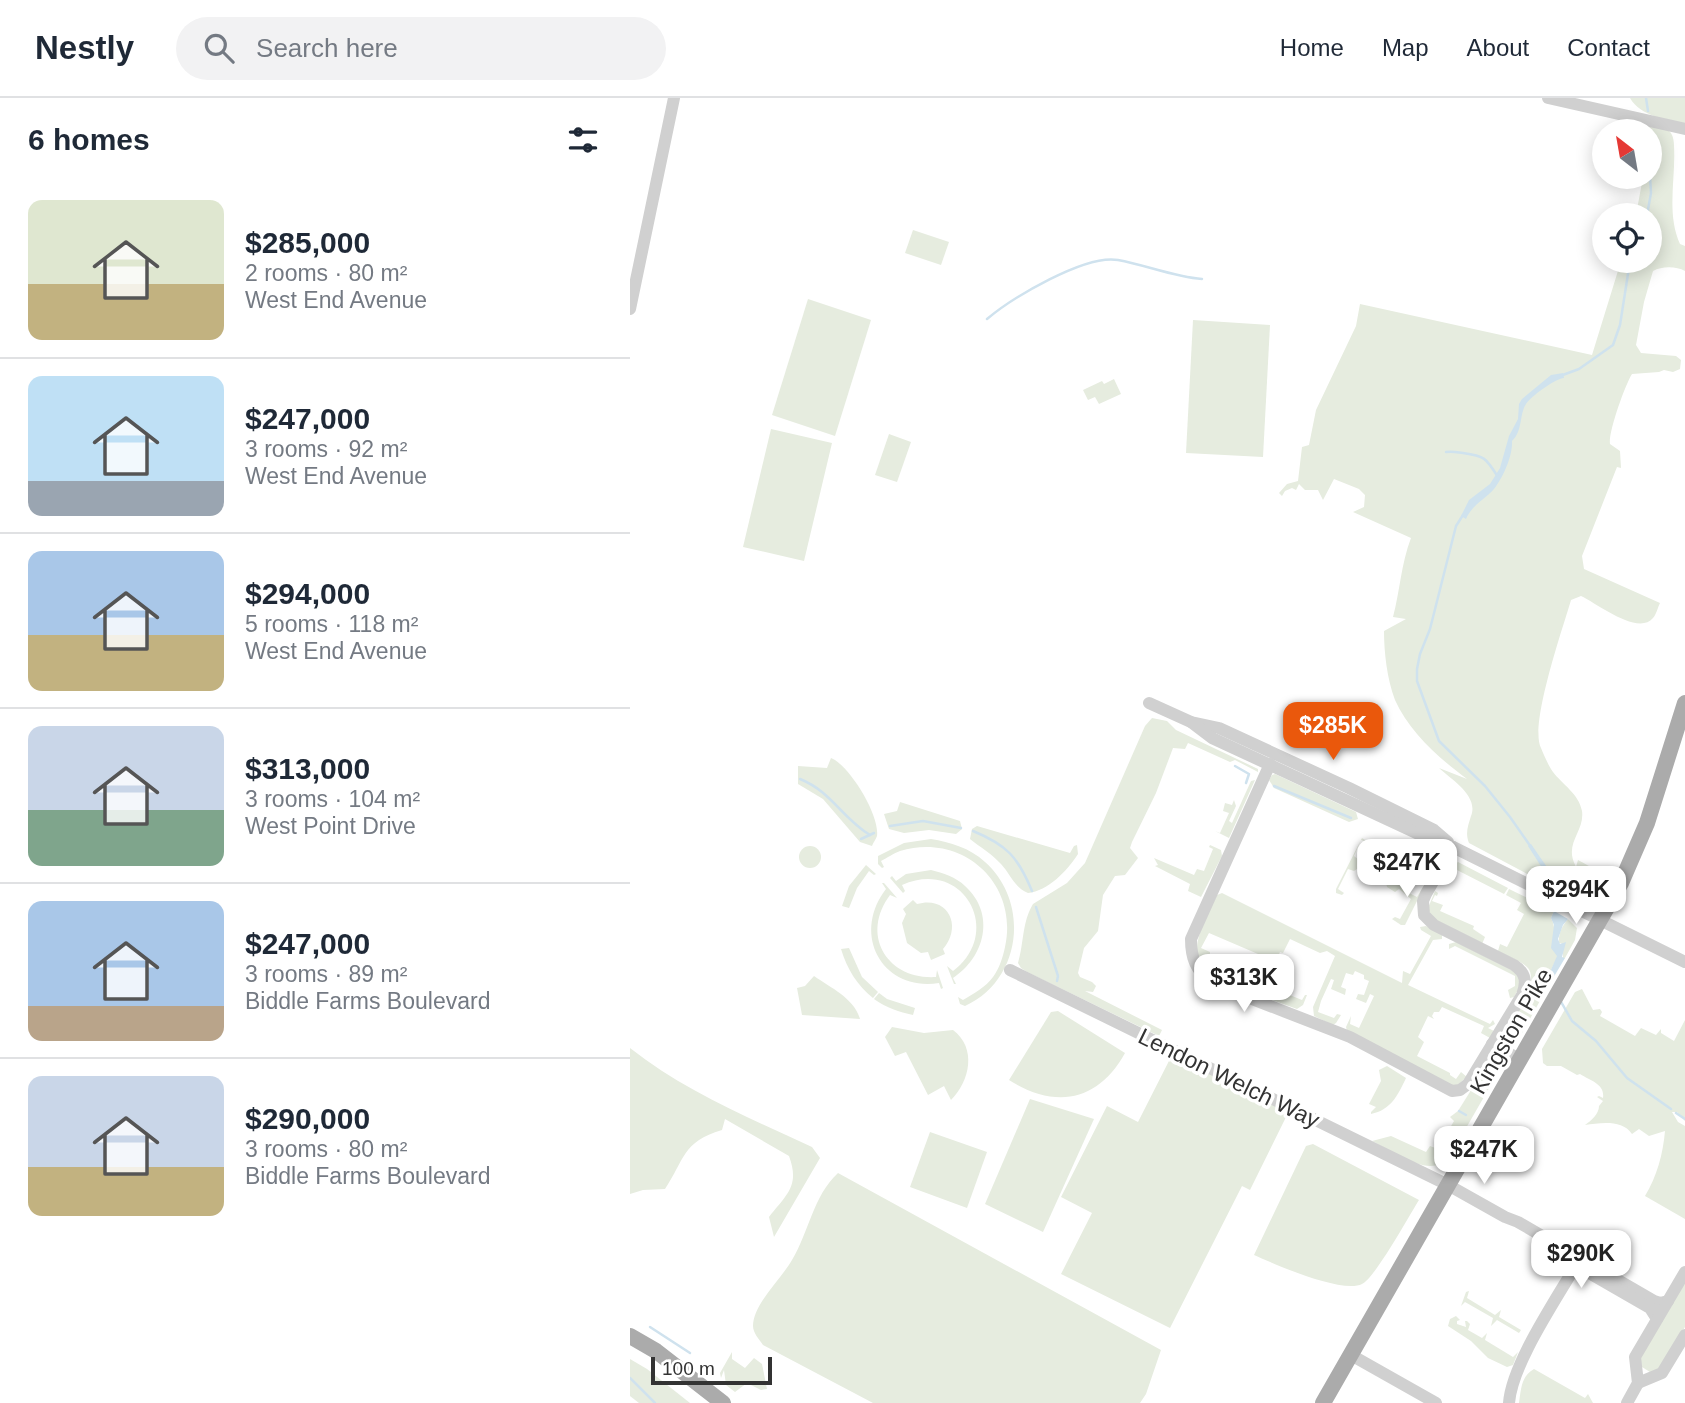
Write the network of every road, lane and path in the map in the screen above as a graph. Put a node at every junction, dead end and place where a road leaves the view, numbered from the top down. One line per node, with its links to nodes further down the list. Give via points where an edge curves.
1 (674, 98): 4 (street)
2 (1548, 98): 3 (street)
3 (1685, 128)
4 (630, 309)
5 (1149, 703): 7 (street)
6 (1685, 703): 10 (main road, Kingston Pike)
7 (1191, 722): 8 (street, via 1212,738); 9 (street, via 1219,728 1349,788 1434,830)
8 (1270, 764): 9 (street); 15 (street, via 1191,939 1199,971 1211,983 1350,1037 1452,1091 1468,1084)
9 (1453, 847): 11 (street); 15 (street, via 1423,901 1424,915 1434,925 1521,970 1525,980 1522,995)
10 (1629, 866): 11 (main road, via 1594,900); 12 (main road, Kingston Pike)
11 (1561, 900): 12 (street)
12 (1601, 920): 13 (street); 16 (main road, Kingston Pike)
13 (1685, 962)
14 (1010, 970): 17 (street, Lendon Welch Way)
15 (1492, 1044): 16 (street)
16 (1521, 1060): 17 (main road, Kingston Pike)
17 (1448, 1185): 18 (street, Lendon Welch Way, via 1518,1222); 24 (main road, Kingston Pike)
18 (1578, 1262): 20 (street, via 1654,1301); 21 (street, via 1650,1308); 29 (street, via 1520,1365)
19 (1685, 1272): 20 (street)
20 (1668, 1301): 21 (street)
21 (1657, 1319): 25 (street, via 1635,1357)
22 (1685, 1335): 25 (street, via 1662,1373)
23 (630, 1336): 26 (main road)
24 (1351, 1354): 27 (main road, Kingston Pike); 28 (street)
25 (1642, 1376): 30 (street)
26 (723, 1403)
27 (1323, 1403)
28 (1436, 1403)
29 (1509, 1403)
30 (1627, 1403)

